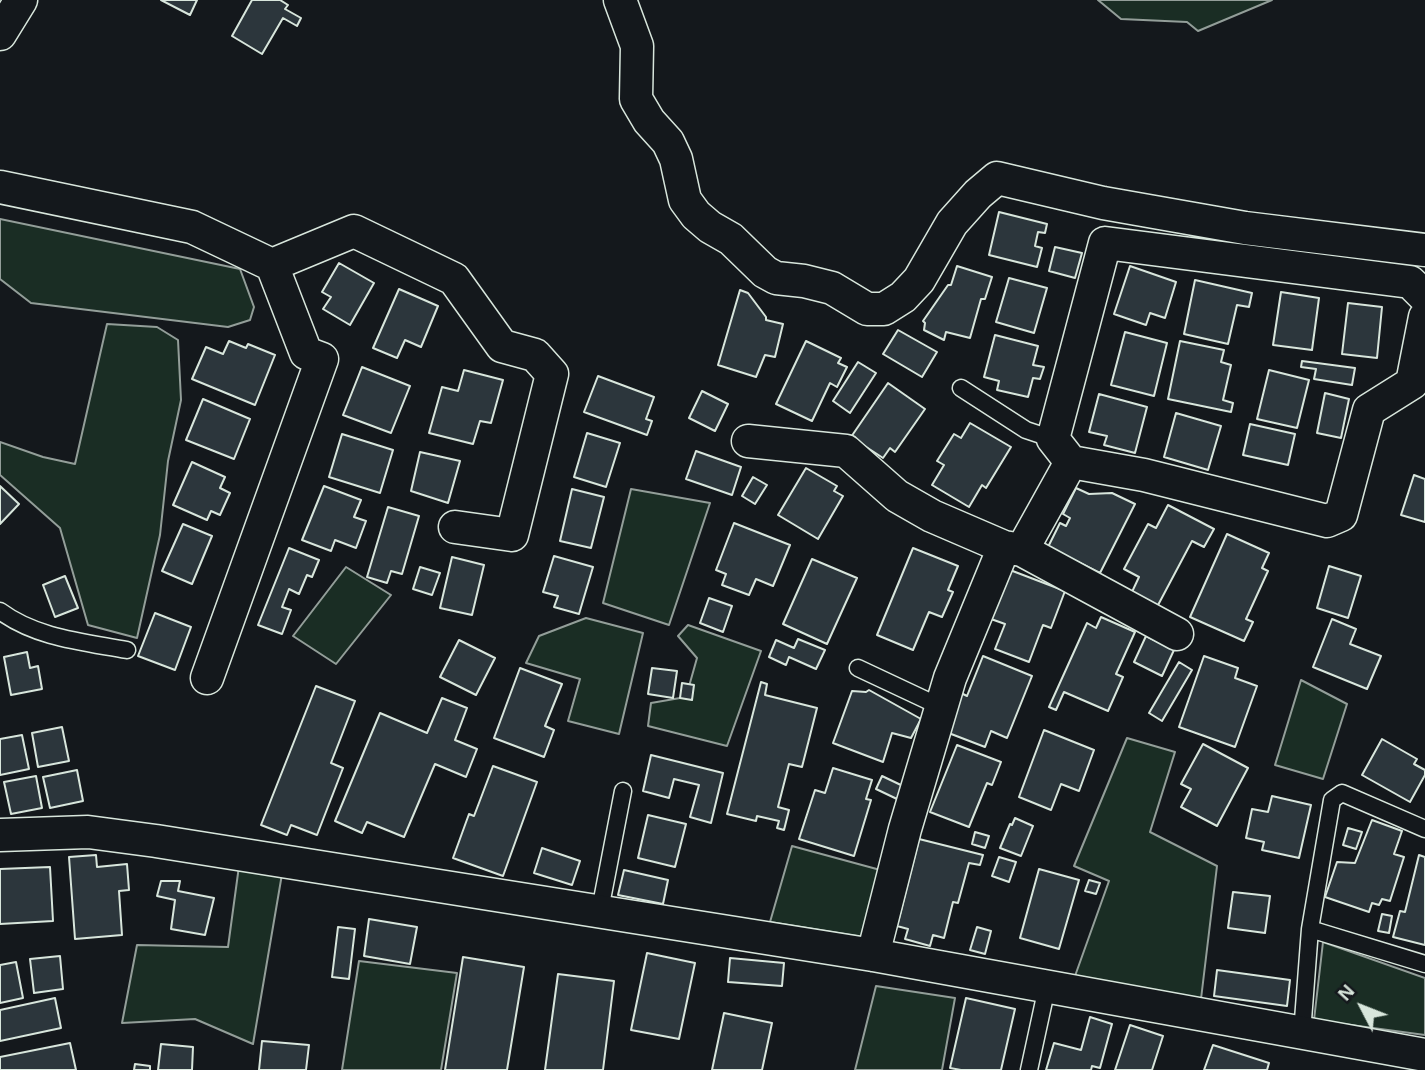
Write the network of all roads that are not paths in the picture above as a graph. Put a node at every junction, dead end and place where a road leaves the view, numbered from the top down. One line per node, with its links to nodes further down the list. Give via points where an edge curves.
1 (21, 0): 3 (street)
2 (620, 0): 5 (street, via 637,46 636,99 668,142 685,200 695,215 738,245 765,272 832,288 867,309 884,309 919,280 952,223 997,178 1103,203 1245,228)
3 (0, 34)
4 (0, 187): 6 (street, via 192,227)
5 (1425, 250)
6 (272, 265): 12 (street, via 355,231 454,279 502,346 535,355 552,374 512,535); 18 (street, via 306,353 322,359)
7 (1425, 297): 11 (street, via 1410,282 1105,243)
8 (1425, 317): 11 (street, via 1412,383 1369,410 1341,515 1327,521)
9 (961, 388): 11 (lane)
10 (748, 441): 13 (street, via 846,451 897,496 932,516)
11 (1062, 450): 13 (street)
12 (456, 527)
13 (1013, 549): 15 (street); 19 (street, via 950,678)
14 (0, 611): 16 (lane, via 40,633)
15 (1177, 634)
16 (127, 650)
17 (858, 668): 19 (lane)
18 (207, 678)
19 (941, 707): 25 (street)
20 (623, 791): 23 (lane)
21 (1425, 829): 24 (lane, via 1342,793 1332,800)
22 (0, 835): 23 (street, via 88,832)
23 (600, 910): 25 (street)
24 (1310, 929): 26 (lane); 28 (lane)
25 (873, 955): 27 (street)
26 (1425, 964)
27 (1047, 987): 28 (street); 30 (lane)
28 (1303, 1033): 29 (street)
29 (1425, 1055)
30 (1029, 1070)

